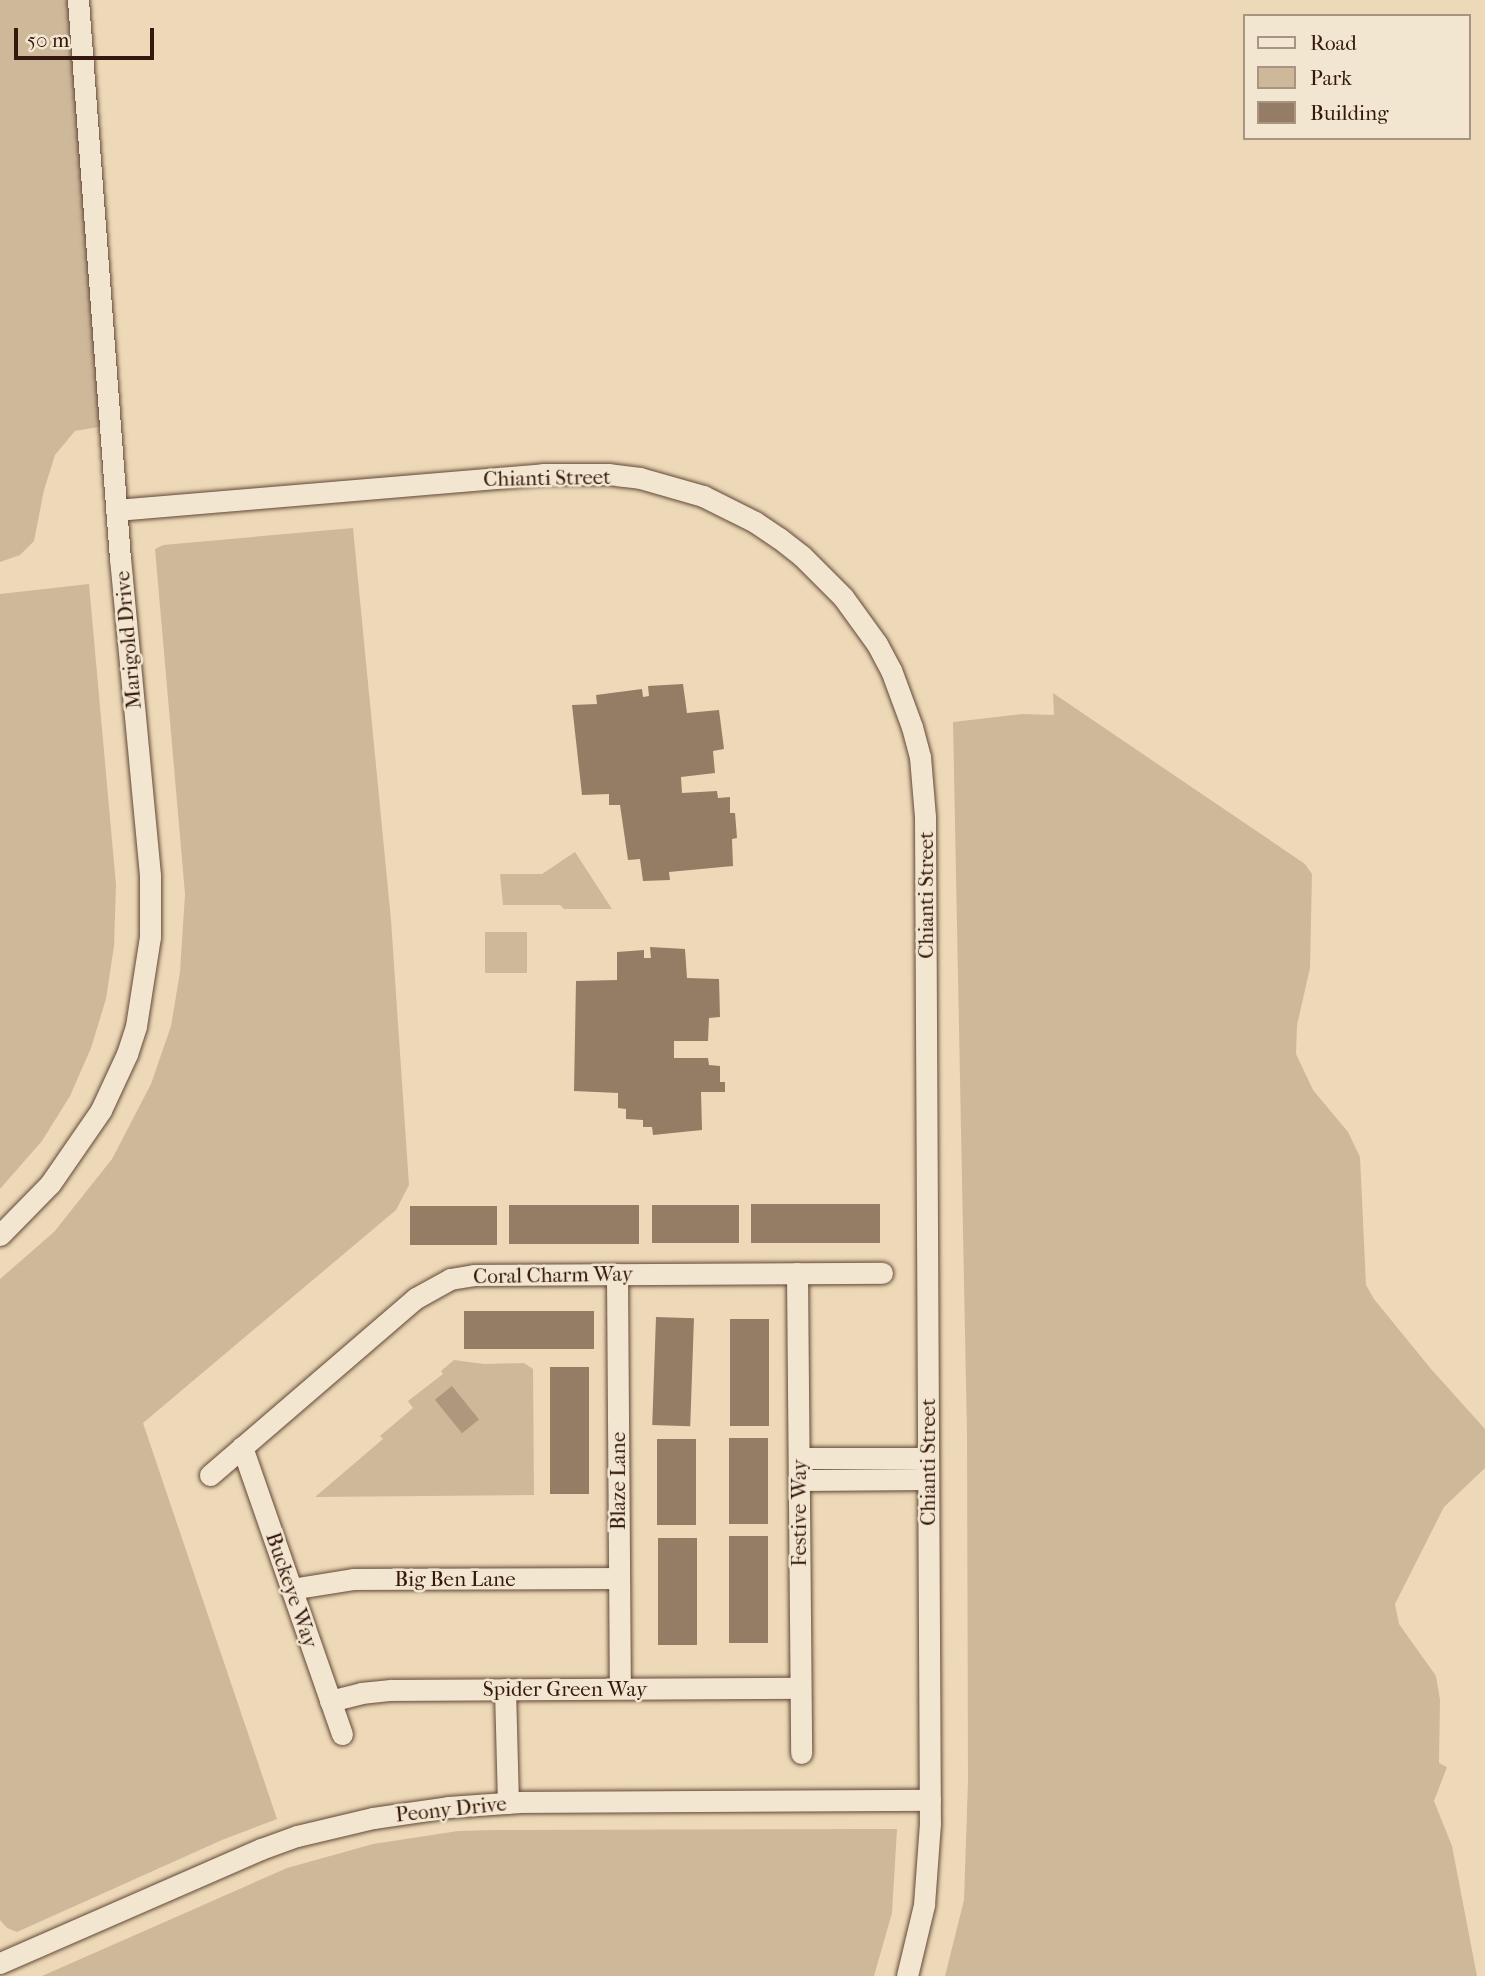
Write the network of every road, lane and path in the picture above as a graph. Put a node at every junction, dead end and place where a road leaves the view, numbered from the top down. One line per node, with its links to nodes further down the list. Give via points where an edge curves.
1 (78, 0): 2 (street, Marigold Drive)
2 (116, 510): 3 (street, Marigold Drive, via 150,874 144,987 127,1055 102,1110 50,1184); 8 (street, Chianti Street, via 543,474 608,474 672,486 729,508 787,544 843,597 877,644 903,698 924,787)
3 (0, 1235)
4 (797, 1273): 5 (street, Coral Charm Way); 6 (street, Coral Charm Way); 9 (street, Festive Way)
5 (882, 1273)
6 (617, 1275): 7 (street, Coral Charm Way, via 474,1275 438,1284); 11 (street, Blaze Lane)
7 (242, 1447): 10 (street, Coral Charm Way); 12 (street, Buckeye Way)
8 (928, 1468): 9 (street); 19 (street, Chianti Street)
9 (799, 1469): 14 (street, Festive Way)
10 (210, 1475)
11 (619, 1578): 12 (street, Big Ben Lane, via 354,1579); 13 (street, Blaze Lane)
12 (292, 1589): 16 (street, Buckeye Way)
13 (620, 1688): 14 (street, Spider Green Way); 15 (street, Spider Green Way)
14 (800, 1688): 18 (street, Festive Way)
15 (505, 1689): 16 (street, Spider Green Way, via 376,1690); 20 (street)
16 (330, 1701): 17 (street, Buckeye Way)
17 (342, 1734)
18 (801, 1753)
19 (930, 1800): 20 (street, Peony Drive); 22 (street, Chianti Street, via 926,1892)
20 (508, 1803): 21 (street, Peony Drive, via 412,1811 297,1836)
21 (0, 1963)
22 (906, 1976)

